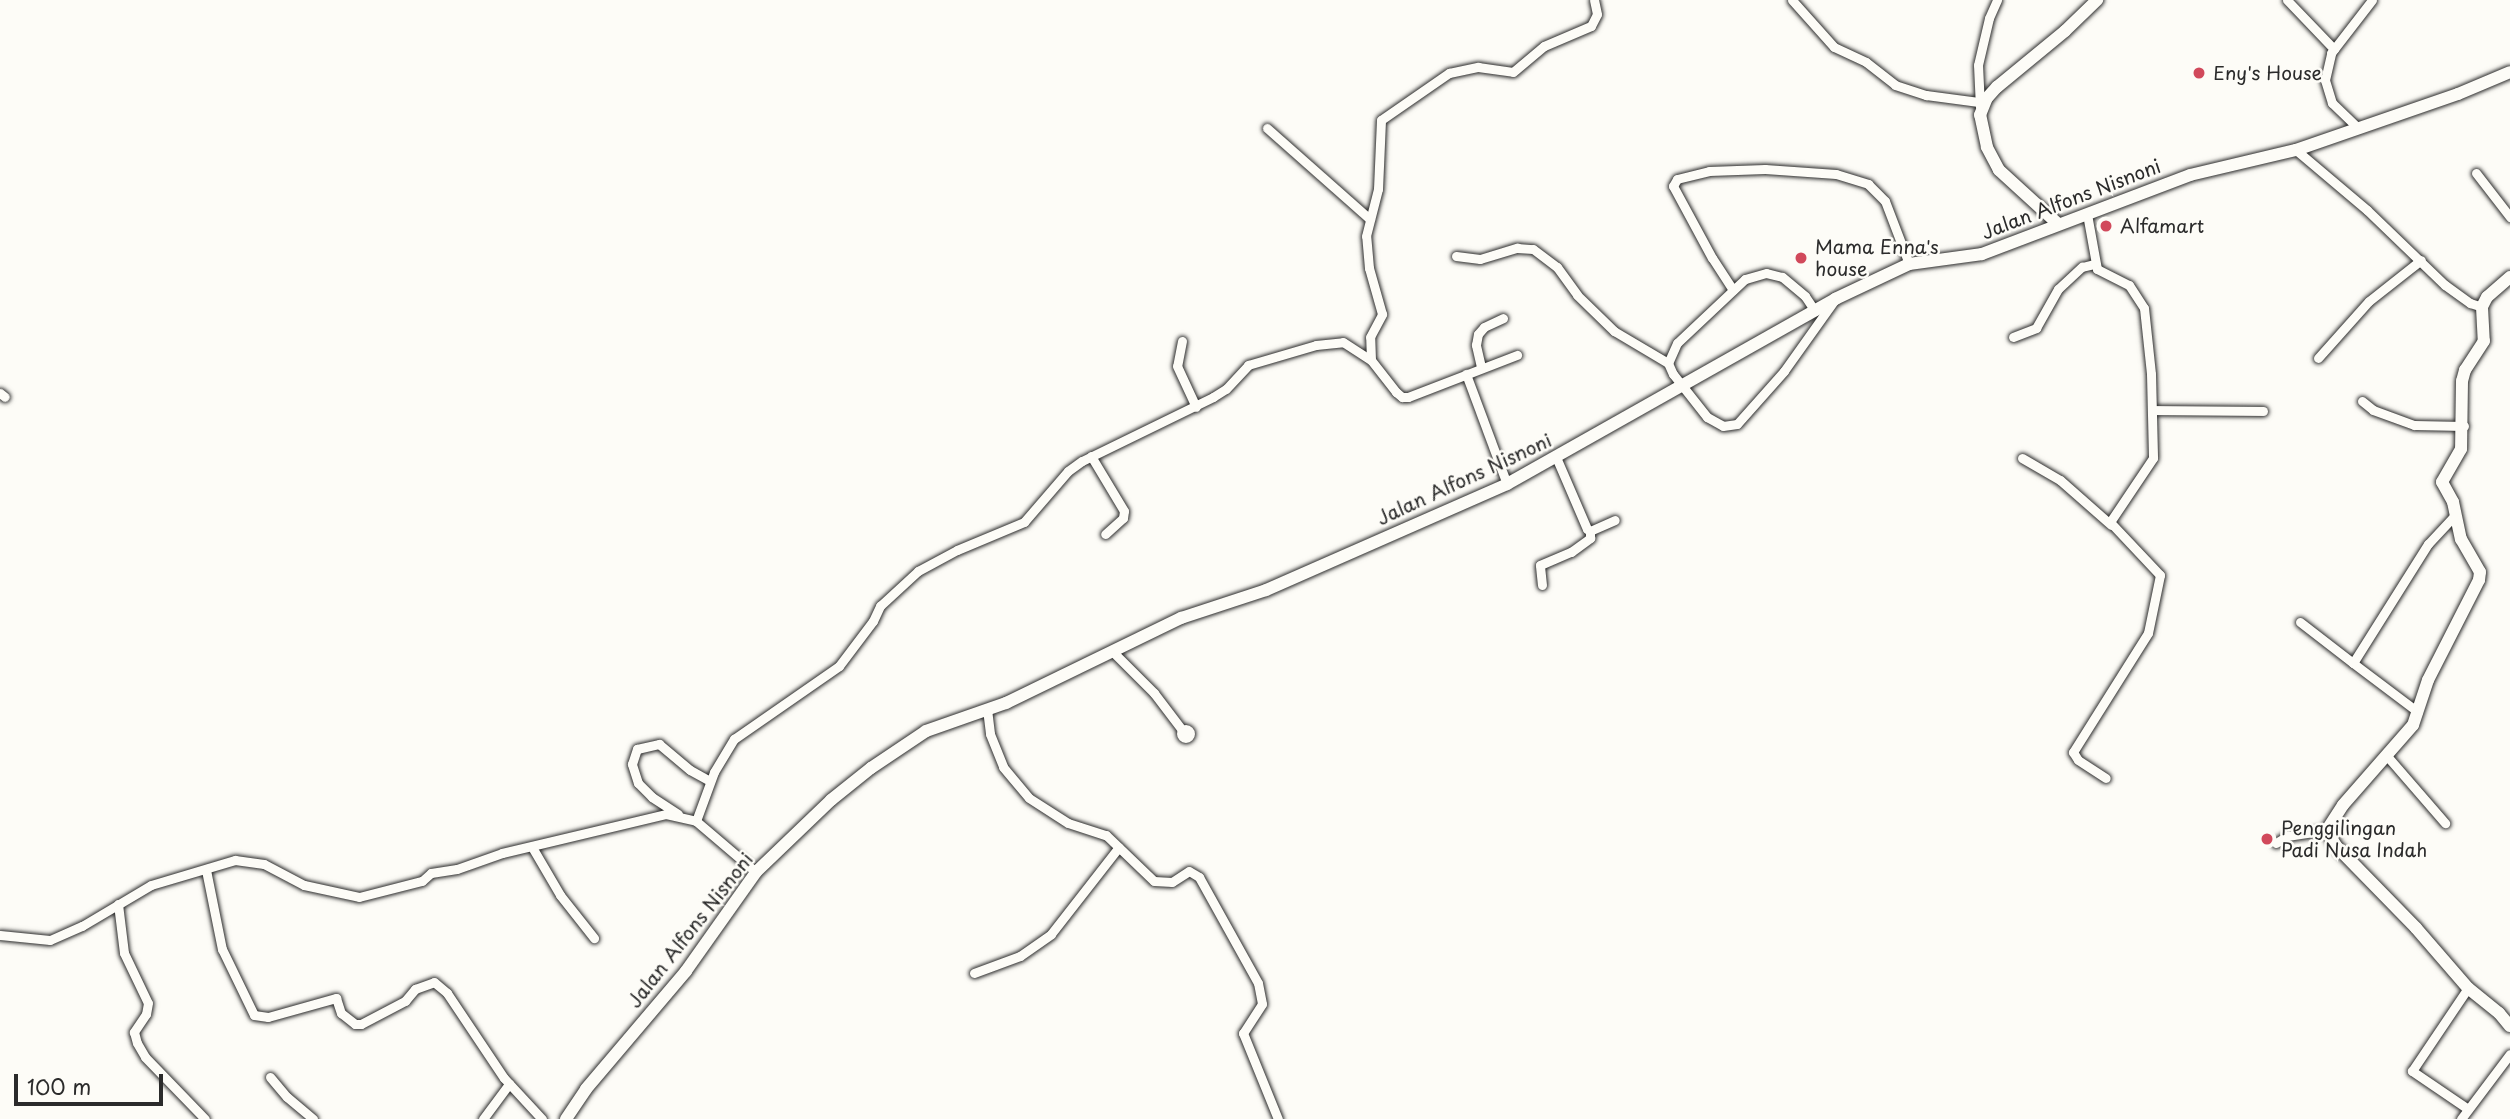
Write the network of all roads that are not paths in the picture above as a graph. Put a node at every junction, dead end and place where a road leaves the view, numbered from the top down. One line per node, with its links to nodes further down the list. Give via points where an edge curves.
1 (1594, 0): 16 (street, via 1597,14 1591,26 1544,46 1513,72 1478,67 1449,73 1382,118 1378,189)
2 (1792, 0): 9 (street, via 1834,47 1866,62 1895,85)
3 (1997, 0): 9 (street, via 1978,65)
4 (2097, 0): 9 (main road, via 1997,86)
5 (2287, 0): 7 (street)
6 (2372, 0): 7 (street)
7 (2334, 49): 10 (street, via 2328,58 2327,93 2342,117)
8 (2510, 72): 10 (main road, Jalan Alfons Nisnoni)
9 (1980, 108): 17 (main road, via 1987,147 1999,170)
10 (2357, 127): 12 (main road, Jalan Alfons Nisnoni)
11 (1267, 128): 16 (street)
12 (2296, 150): 14 (main road, Jalan Alfons Nisnoni, via 2190,175); 19 (street)
13 (2476, 173): 15 (street)
14 (2087, 214): 17 (main road, Jalan Alfons Nisnoni); 21 (street)
15 (2510, 217)
16 (1370, 219): 32 (street, via 1366,236 1369,268 1381,314 1370,337)
17 (2057, 223): 20 (main road, Jalan Alfons Nisnoni, via 1982,254)
18 (1456, 256): 33 (street, via 1480,259 1517,248 1533,249 1557,267 1577,295 1614,331)
19 (2421, 260): 25 (street, via 2445,285); 31 (street, via 2369,301)
20 (1909, 264): 23 (street, via 1885,201 1868,184 1836,174 1765,169 1709,171 1677,179 1673,186); 24 (main road, Jalan Alfons Nisnoni)
21 (2094, 264): 28 (street, via 2082,267 2059,289 2036,328); 39 (street, via 2104,275 2130,285 2144,308)
22 (2510, 277): 25 (main road)
23 (1733, 290): 26 (street, via 1745,279 1774,274 1793,285); 33 (street, via 1677,344)
24 (1835, 299): 26 (main road, Jalan Alfons Nisnoni); 36 (street, via 1784,371 1737,424 1723,426 1707,417)
25 (2482, 307): 41 (main road, via 2485,337 2462,381)
26 (1815, 311): 36 (main road, Jalan Alfons Nisnoni)
27 (1503, 318): 34 (street, via 1478,334)
28 (2013, 337)
29 (1182, 341): 38 (street, via 1177,366)
30 (1517, 355): 34 (street)
31 (2318, 358)
32 (1371, 360): 35 (street, via 1402,397); 38 (street, via 1343,342 1316,345 1248,365 1226,389)
33 (1668, 363): 36 (street)
34 (1481, 367): 35 (street)
35 (1466, 374): 45 (street)
36 (1681, 385): 43 (main road, Jalan Alfons Nisnoni)
37 (2362, 401): 41 (street, via 2373,410 2414,425)
38 (1196, 407): 42 (street)
39 (2152, 410): 40 (street); 48 (street, via 2153,458)
40 (2263, 411)
41 (2463, 426): 46 (main road, via 2461,449 2442,482)
42 (1091, 456): 50 (street, via 1125,512); 60 (street, via 1068,471 1024,522 918,571 887,598 839,666 734,739)
43 (1556, 457): 45 (main road, Jalan Alfons Nisnoni); 49 (street)
44 (2022, 458): 48 (street, via 2060,480)
45 (1507, 484): 53 (main road, Jalan Alfons Nisnoni, via 1266,590 1181,618)
46 (2455, 515): 54 (street, via 2428,544); 56 (main road, via 2480,577 2428,680)
47 (1615, 520): 49 (street)
48 (2111, 525): 59 (street, via 2160,575 2148,633 2073,754)
49 (1590, 531): 51 (street, via 1590,537 1571,552 1541,565)
50 (1105, 534)
51 (1542, 585)
52 (2300, 622): 54 (street)
53 (1114, 653): 55 (main road, Jalan Alfons Nisnoni); 57 (street)
54 (2353, 663): 56 (street)
55 (987, 709): 67 (street, via 990,734 1003,767 1020,789 1068,823 1096,829); 69 (main road, Jalan Alfons Nisnoni, via 926,731 871,768)
56 (2418, 712): 58 (main road)
57 (1183, 731)
58 (2387, 756): 63 (street); 64 (main road, via 2343,804)
59 (2106, 778)
60 (710, 781): 61 (street, via 659,744 637,750 632,764 638,782); 62 (street)
61 (679, 815): 62 (street); 66 (street, via 593,829)
62 (696, 821): 69 (street)
63 (2445, 823)
64 (2327, 830): 65 (street, via 2287,836); 74 (main road, via 2336,846)
65 (2276, 843)
66 (532, 847): 68 (street, via 359,897 304,885 248,860 219,863); 72 (street, via 560,895)
67 (1119, 847): 73 (street, via 1051,934 1020,956); 85 (street, via 1147,878 1163,884 1189,871 1212,895 1258,983 1262,1004 1243,1033)
68 (206, 870): 70 (street, via 151,885); 78 (street, via 222,949 254,1015 268,1017 336,998 341,1013 361,1024 434,982 447,993)
69 (756, 872): 84 (main road, Jalan Alfons Nisnoni, via 667,996 614,1055)
70 (118, 904): 71 (street, via 50,940); 80 (street, via 124,953 148,1003 134,1032 137,1043)
71 (0, 935)
72 (594, 938)
73 (974, 973)
74 (2468, 988): 75 (main road); 79 (street, via 2412,1071)
75 (2510, 1026)
76 (2510, 1054): 79 (street)
77 (270, 1077): 81 (street)
78 (509, 1084): 82 (street); 83 (street)
79 (2468, 1109): 86 (street)
80 (205, 1119)
81 (313, 1119)
82 (483, 1119)
83 (542, 1119)
84 (566, 1119)
85 (1278, 1119)
86 (2460, 1119)

